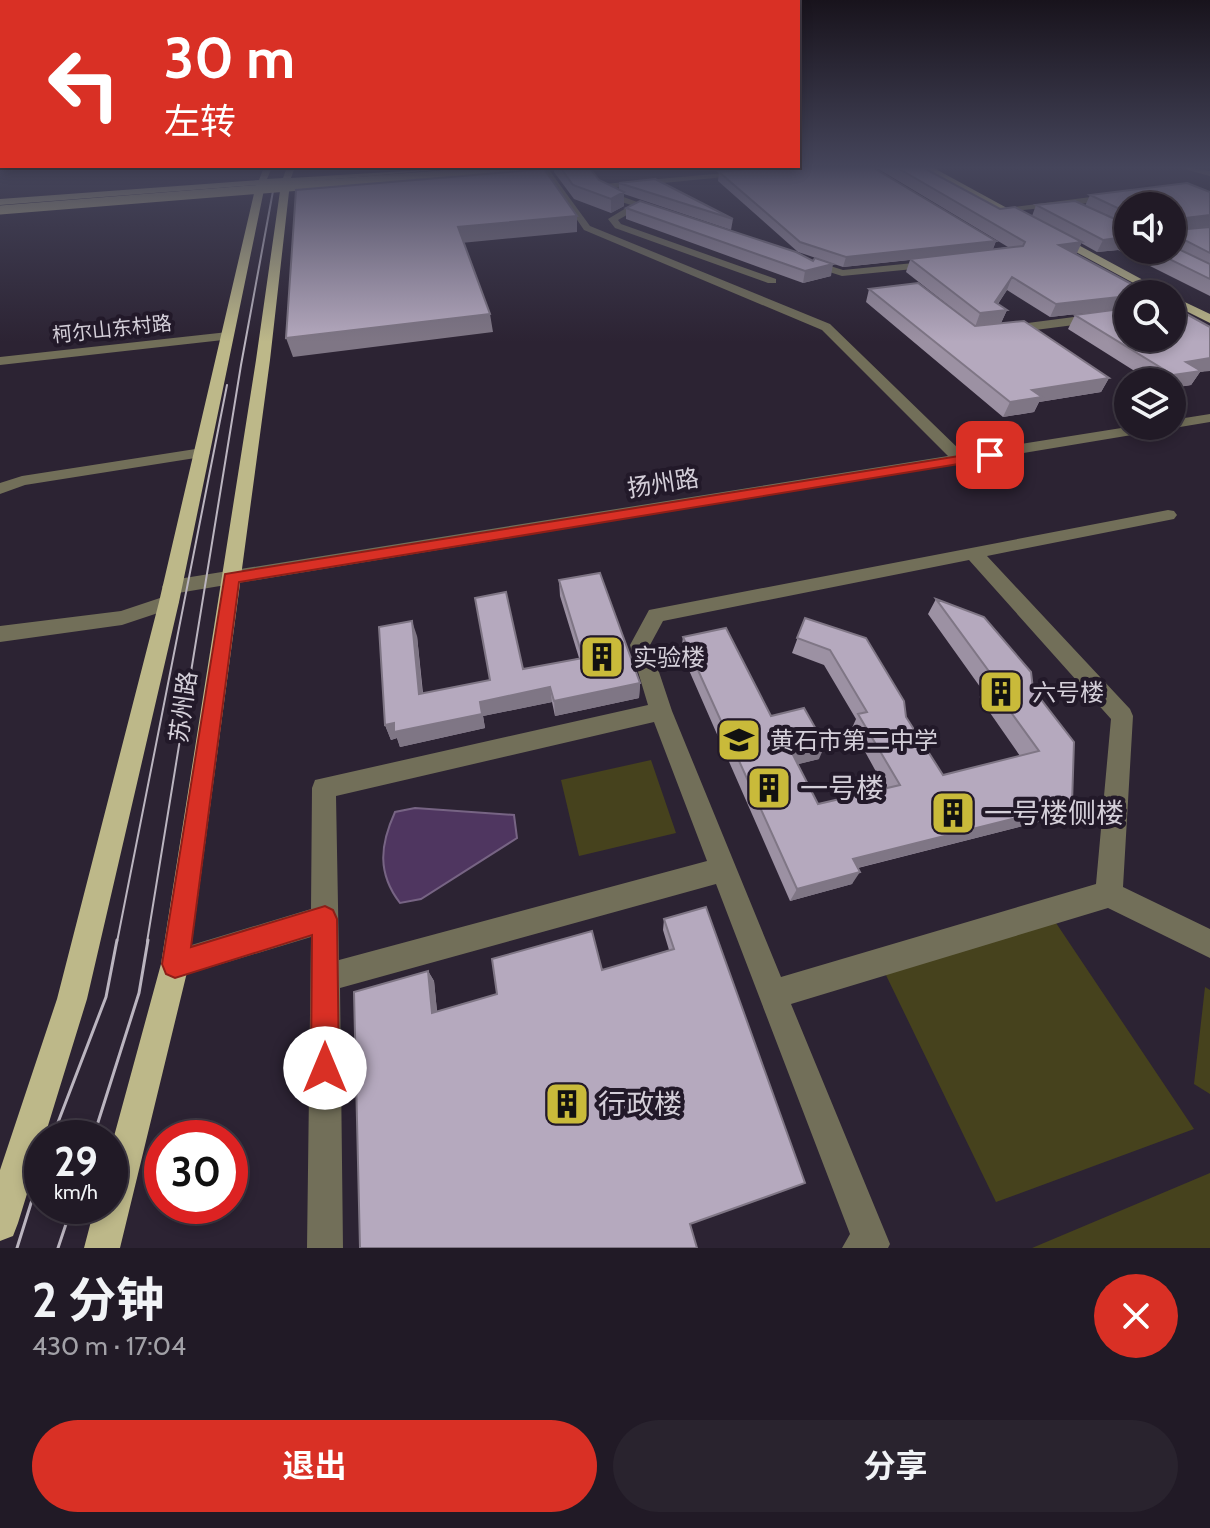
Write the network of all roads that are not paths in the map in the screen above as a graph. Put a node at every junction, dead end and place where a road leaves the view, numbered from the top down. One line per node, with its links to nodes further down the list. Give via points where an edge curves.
1 (251, 225): 18 (main road, 苏州路)
2 (279, 225): 28 (main road, 苏州路)
3 (585, 225): 24 (street, via 826,327)
4 (617, 225): 7 (street)
5 (1034, 225): 12 (main road)
6 (698, 246): 7 (street)
7 (684, 252): 13 (street)
8 (799, 259): 10 (street, via 842,273)
9 (950, 262): 10 (street)
10 (889, 268): 11 (street)
11 (901, 278)
12 (1137, 280)
13 (772, 281)
14 (1187, 307): 16 (main road)
15 (1114, 316): 17 (street)
16 (1210, 319)
17 (987, 332)
18 (228, 336): 19 (street, 柯尔山东村路); 23 (main road, 苏州路)
19 (0, 361)
20 (1210, 418): 21 (street)
21 (1186, 422)
22 (1114, 434): 24 (street, 扬州路)
23 (202, 453): 25 (street, via 22,481); 29 (main road, 苏州路)
24 (961, 460): 28 (street, 扬州路)
25 (0, 489)
26 (1168, 515): 27 (street)
27 (973, 553): 31 (street, via 656,615 640,645); 33 (street, via 1122,716)
28 (231, 578): 29 (street, 扬州路); 36 (main road, 苏州路)
29 (170, 594): 30 (street, 扬州路, via 122,618); 39 (main road, 苏州路, via 72,999)
30 (0, 634)
31 (661, 711): 32 (street); 34 (street, via 324,788)
32 (723, 869): 37 (street); 38 (street)
33 (1109, 894): 35 (street); 38 (street)
34 (325, 919): 36 (street); 37 (street)
35 (1210, 944)
36 (175, 964): 40 (main road, 苏州路)
37 (325, 978): 41 (street)
38 (774, 994): 42 (street, via 872,1244)
39 (0, 1223)
40 (102, 1248)
41 (325, 1248)
42 (860, 1248)

